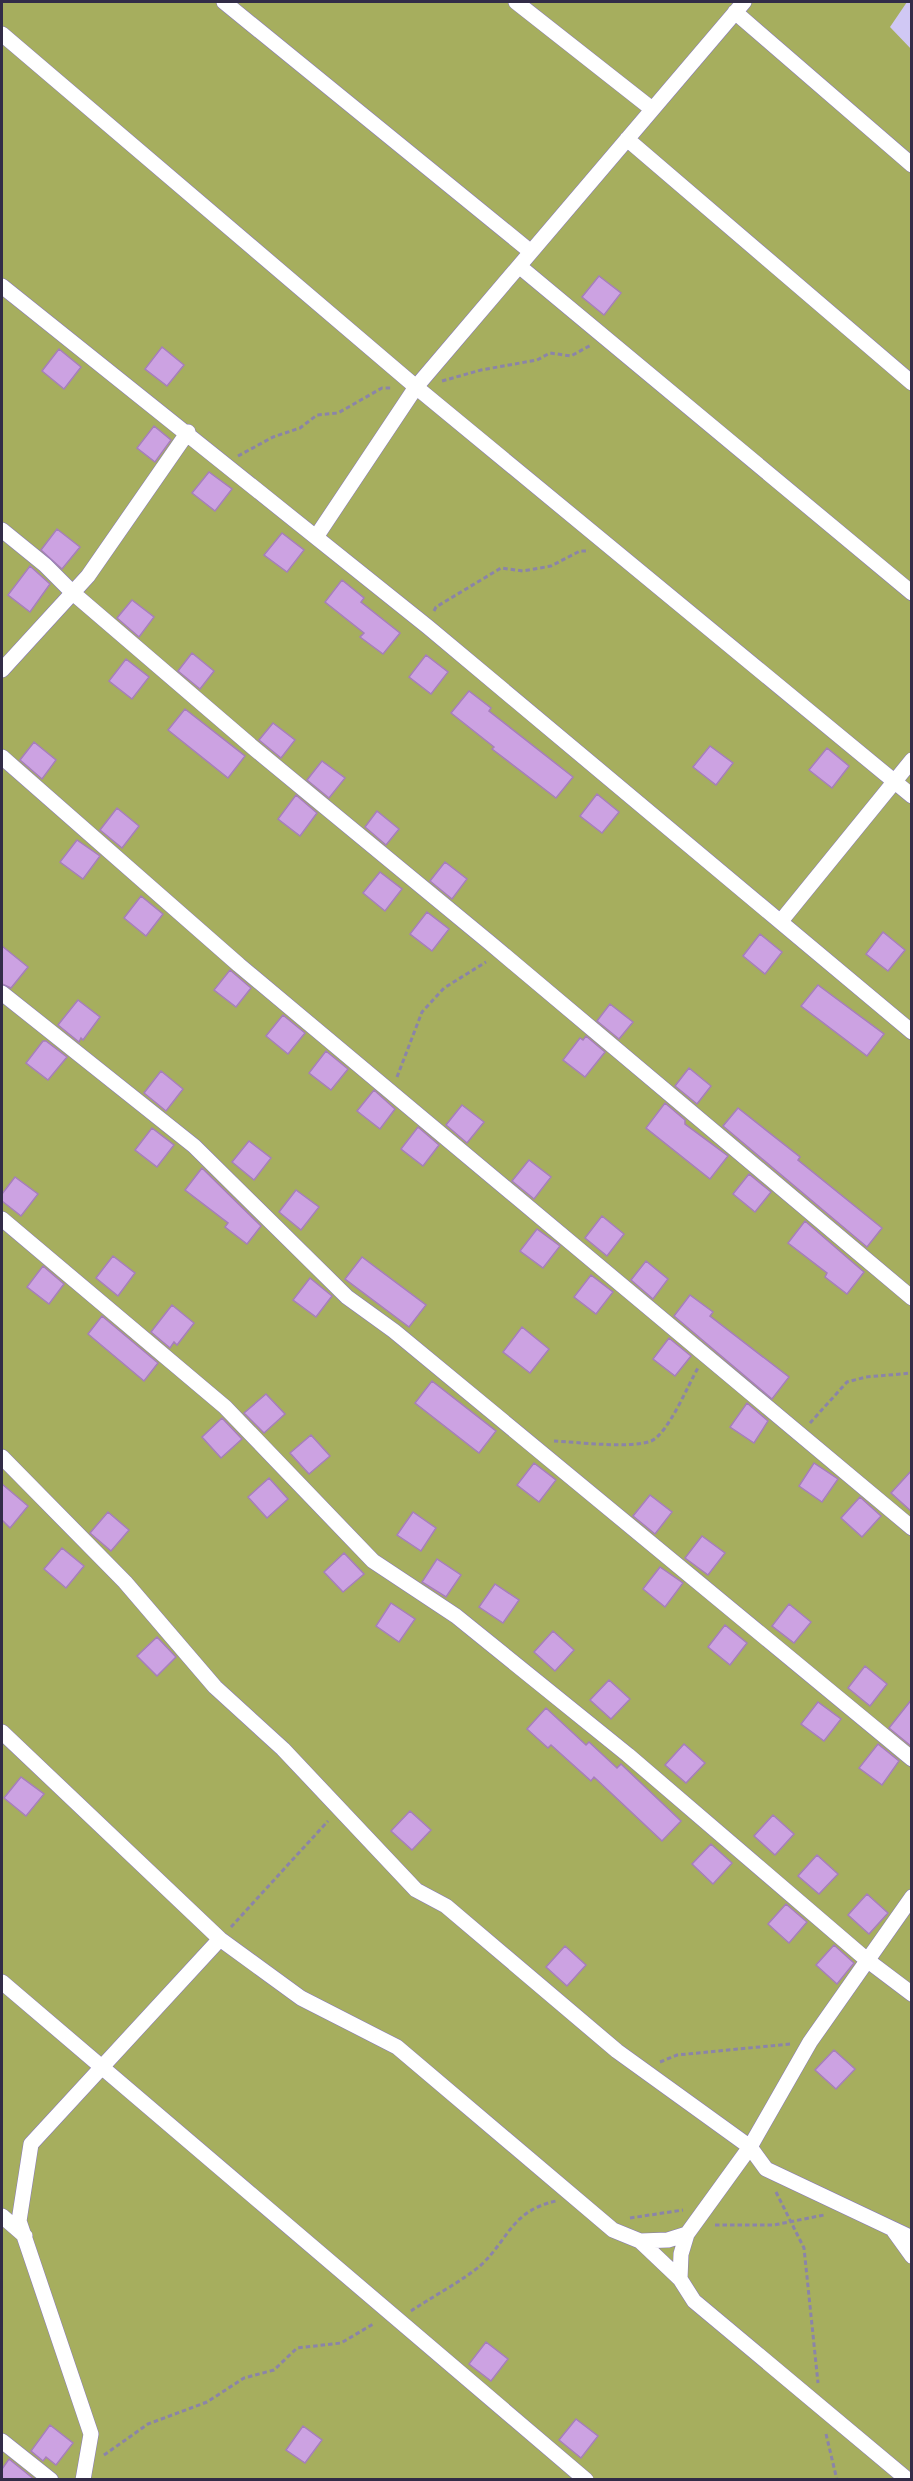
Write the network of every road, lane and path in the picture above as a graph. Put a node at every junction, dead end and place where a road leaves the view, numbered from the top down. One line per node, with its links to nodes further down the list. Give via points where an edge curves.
1 (224, 2): 8 (street)
2 (516, 2): 5 (street)
3 (739, 7): 5 (street); 7 (street)
4 (2, 34): 13 (street)
5 (652, 109): 6 (street)
6 (627, 139): 8 (street); 12 (street)
7 (912, 165)
8 (531, 252): 9 (street)
9 (519, 266): 11 (street); 13 (street)
10 (2, 286): 14 (street)
11 (604, 337): 13 (path, via 571,356 550,353 537,360); 20 (street)
12 (912, 383)
13 (416, 387): 15 (path, via 382,388 338,413 317,415 300,428 273,437); 17 (street); 18 (street)
14 (189, 432): 15 (street); 19 (street)
15 (226, 463): 17 (street)
16 (2, 530): 19 (street)
17 (316, 537): 21 (street)
18 (614, 551): 21 (path, via 580,551 551,566 523,571 501,568 436,607); 25 (street)
19 (73, 593): 22 (street); 28 (street)
20 (912, 593)
21 (428, 627): 27 (street)
22 (2, 670)
23 (2, 757): 31 (street, via 238,965)
24 (912, 760): 25 (street)
25 (894, 782): 26 (street); 27 (street)
26 (912, 796)
27 (781, 921): 30 (street)
28 (496, 948): 31 (path, via 485,963 444,988 422,1012); 33 (street)
29 (2, 993): 37 (street, via 194,1146 347,1298 394,1331)
30 (912, 1032)
31 (391, 1093): 34 (street)
32 (2, 1220): 45 (street, via 225,1407 373,1562 456,1616 628,1755)
33 (912, 1298)
34 (704, 1356): 36 (street); 37 (path, via 663,1431 651,1441 632,1444)
35 (912, 1374): 36 (path, via 847,1382)
36 (799, 1435): 39 (street)
37 (525, 1439): 41 (street)
38 (2, 1456): 42 (street, via 125,1582 215,1687 284,1749)
39 (912, 1528)
40 (2, 1732): 44 (street)
41 (912, 1759)
42 (339, 1809): 44 (path); 50 (street, via 416,1890 446,1906)
43 (912, 1897): 45 (street)
44 (220, 1939): 49 (street); 53 (street, via 301,1998 396,2047)
45 (867, 1960): 47 (street); 48 (street)
46 (2, 1982): 49 (street)
47 (912, 1994)
48 (810, 2042): 50 (path, via 678,2055); 51 (street)
49 (101, 2066): 62 (street, via 32,2144 19,2221); 67 (street)
50 (642, 2069): 51 (street)
51 (750, 2147): 52 (street); 54 (street)
52 (766, 2169): 55 (street); 57 (path)
53 (574, 2197): 58 (street); 67 (path, via 542,2204 513,2223 481,2265)
54 (706, 2208): 58 (path); 60 (street)
55 (853, 2212): 57 (path); 61 (street)
56 (2, 2216): 62 (street)
57 (789, 2222): 60 (path); 68 (path, via 804,2248)
58 (605, 2223): 64 (street)
59 (912, 2229): 61 (street)
60 (689, 2230): 64 (street, via 669,2240); 66 (street, via 681,2254)
61 (894, 2231): 63 (street); 65 (street)
62 (25, 2236): 70 (street, via 92,2434)
63 (912, 2238)
64 (640, 2241): 66 (street)
65 (912, 2256)
66 (680, 2279): 68 (street, via 694,2301)
67 (393, 2317): 70 (path, via 341,2343 297,2348 274,2370 244,2378 207,2402 148,2424); 72 (street)
68 (820, 2407): 73 (path); 74 (street)
69 (2, 2441): 71 (street)
70 (85, 2473)
71 (51, 2480)
72 (586, 2480)
73 (837, 2480)
74 (908, 2480)

